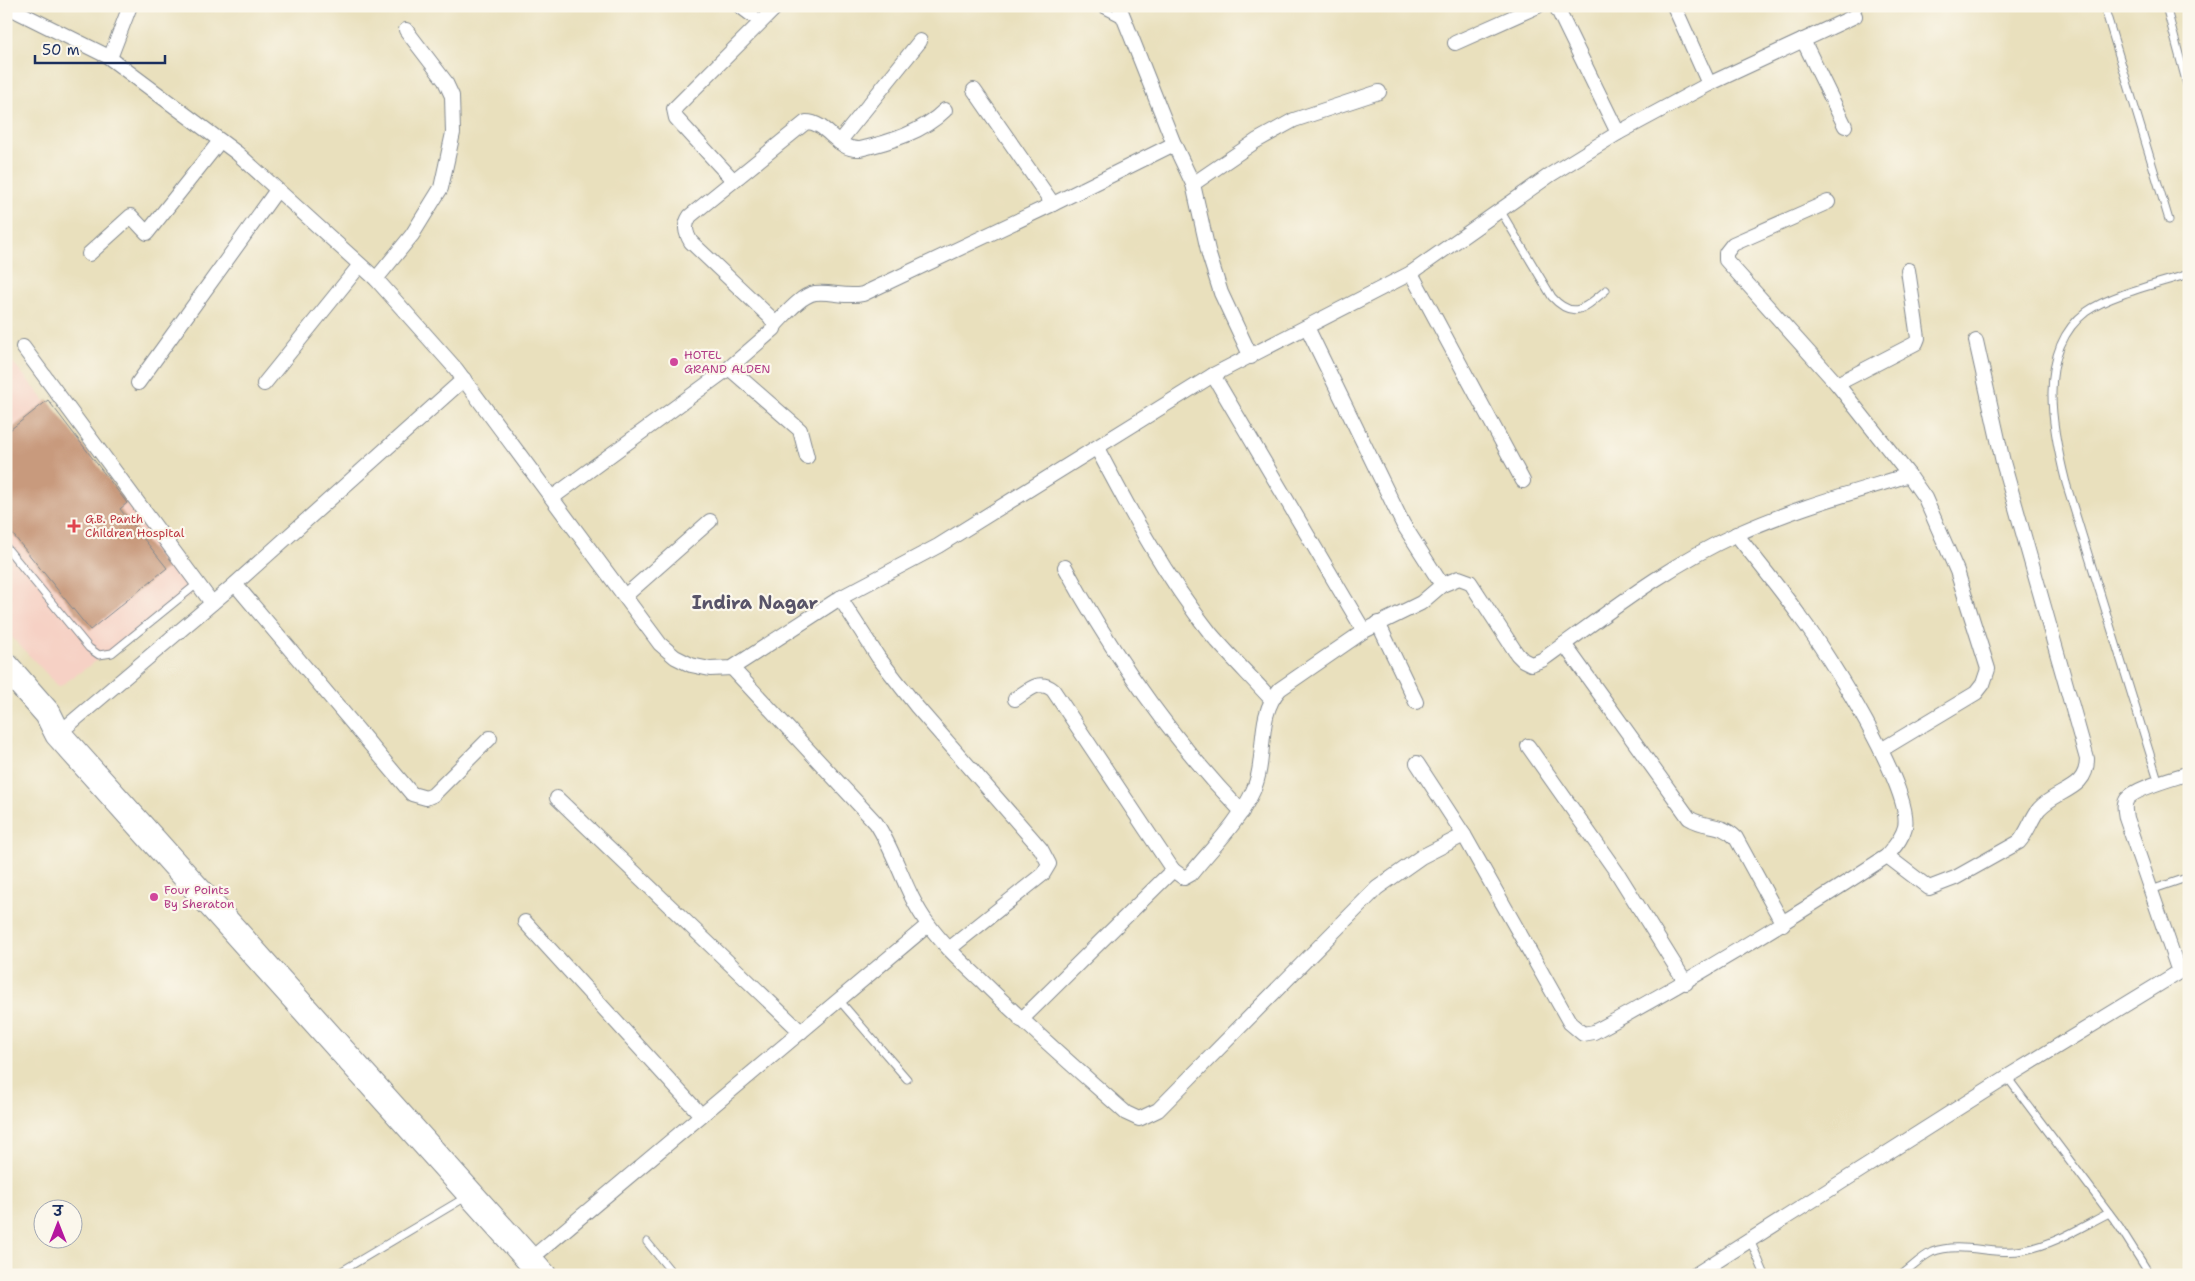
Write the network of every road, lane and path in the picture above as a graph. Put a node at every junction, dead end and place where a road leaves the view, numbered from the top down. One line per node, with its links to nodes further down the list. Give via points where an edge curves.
1 (6, 6): 19 (street)
2 (130, 6): 19 (street)
3 (740, 6): 13 (street)
4 (777, 6): 30 (street, via 674,109 676,118)
5 (1097, 6): 14 (lane)
6 (1119, 6): 14 (street)
7 (1538, 6): 18 (street)
8 (1556, 6): 26 (street)
9 (1674, 6): 20 (street)
10 (2104, 6): 36 (lane)
11 (2166, 6): 23 (lane)
12 (1857, 11): 16 (street)
13 (752, 15)
14 (1125, 20): 29 (street)
15 (406, 30): 42 (street, via 445,81 452,96 453,133 441,188 412,235)
16 (1803, 40): 20 (street); 25 (street)
17 (920, 41): 28 (street)
18 (1455, 43)
19 (110, 58): 27 (street)
20 (1709, 84): 26 (street)
21 (974, 90): 34 (street)
22 (1379, 92): 31 (street, via 1294,120 1256,141)
23 (2189, 92)
24 (945, 110): 28 (street, via 936,120 920,129 867,147 852,150)
25 (1845, 126)
26 (1618, 133): 35 (street)
27 (220, 141): 32 (street); 37 (street, via 147,233 131,216)
28 (840, 142): 30 (street, via 823,127 806,122)
29 (1174, 144): 31 (street); 34 (street)
30 (733, 180): 44 (street, via 690,216 686,222 687,236)
31 (1193, 184): 48 (street, via 1208,255 1221,293)
32 (277, 190): 38 (street); 52 (street)
33 (1828, 202): 54 (street, via 1733,244 1726,260)
34 (1053, 204): 44 (street, via 863,294 811,294)
35 (1500, 210): 40 (street); 43 (lane, via 1552,296 1562,307 1572,311 1585,308)
36 (2169, 220)
37 (89, 254)
38 (360, 265): 42 (street); 53 (street)
39 (1908, 270): 54 (street, via 1916,343)
40 (1411, 273): 45 (street); 58 (street)
41 (2189, 274): 84 (lane, via 2110,300 2085,312 2065,336 2055,365 2050,402 2066,483)
42 (376, 280): 51 (street)
43 (1606, 290)
44 (775, 325): 49 (street, via 771,334)
45 (1307, 327): 48 (street); 66 (street, via 1403,524)
46 (1976, 341): 88 (street, via 1998,444 2087,768 2078,784 2046,802 2019,842 1943,884 1929,888)
47 (23, 347): 64 (street)
48 (1251, 357): 50 (street)
49 (729, 368): 56 (street, via 800,430); 59 (street)
50 (1213, 375): 55 (street); 71 (street)
51 (464, 379): 59 (street); 65 (street)
52 (138, 383)
53 (264, 384)
54 (1837, 384): 57 (street)
55 (1097, 448): 68 (street, via 938,546); 76 (street, via 1140,531 1173,581 1212,634)
56 (807, 457)
57 (1909, 475): 61 (street, via 1790,512); 81 (street, via 1925,498 1944,538 1988,669 1976,693)
58 (1523, 481)
59 (553, 498): 67 (street)
60 (710, 522): 67 (street)
61 (1736, 534): 72 (street, via 1680,564); 81 (street, via 1802,620)
62 (6, 547): 64 (lane, via 98,655 112,653)
63 (1065, 567): 86 (street, via 1106,641 1136,685 1184,748)
64 (198, 584): 69 (street)
65 (234, 584): 69 (street); 79 (street, via 412,794 426,798 433,795)
66 (1442, 585): 70 (street, via 1421,603); 72 (street, via 1459,578 1470,582 1516,654 1531,664)
67 (625, 596): 74 (street, via 660,644 675,657 691,666)
68 (840, 598): 74 (street); 95 (street, via 878,657 917,707 1041,849 1049,864 1043,874)
69 (212, 603): 78 (street)
70 (1378, 623): 71 (street); 77 (street)
71 (1364, 631): 76 (street, via 1280,689)
72 (1564, 644): 94 (street, via 1689,818 1697,823 1728,829 1736,838)
73 (6, 666): 78 (highway)
74 (732, 668): 93 (street, via 876,823 890,844 913,900)
75 (1015, 699): 89 (street, via 1040,684 1053,690)
76 (1271, 699): 86 (street, via 1266,711 1254,790)
77 (1416, 702)
78 (58, 725): 104 (highway); 108 (highway, via 204,874)
79 (490, 738)
80 (1528, 746): 97 (street, via 1618,874)
81 (1881, 750): 88 (street, via 1900,791 1905,816 1900,840)
82 (1417, 763): 87 (street)
83 (2189, 773): 84 (street)
84 (2159, 784): 91 (street, via 2128,797 2124,805)
85 (557, 798): 100 (street)
86 (1242, 812): 89 (street, via 1188,877 1184,878)
87 (1464, 835): 97 (street, via 1570,1023 1583,1034 1594,1032); 99 (street, via 1421,857 1378,888 1158,1110 1148,1116 1139,1119 1126,1113)
88 (1887, 856): 94 (street)
89 (1173, 870): 99 (street)
90 (2189, 877): 91 (lane)
91 (2151, 890): 96 (street)
92 (525, 922): 103 (street)
93 (928, 924): 95 (street); 98 (street)
94 (1783, 924): 97 (street)
95 (949, 948): 99 (street)
96 (2184, 970): 101 (street)
97 (1686, 983)
98 (839, 1000): 100 (street); 102 (lane)
99 (1021, 1020)
100 (801, 1032): 103 (street)
101 (2007, 1077): 105 (lane); 106 (street)
102 (907, 1079)
103 (701, 1115): 108 (street)
104 (470, 1194): 108 (highway); 109 (lane)
105 (2109, 1213): 114 (lane, via 2044,1245 2025,1250 1941,1249 1930,1253); 115 (lane)
106 (1750, 1240): 112 (street); 113 (lane)
107 (647, 1242): 111 (lane)
108 (541, 1263): 110 (highway)
109 (335, 1275)
110 (561, 1275)
111 (674, 1275)
112 (1695, 1275)
113 (1765, 1275)
114 (1901, 1275)
115 (2150, 1275)

